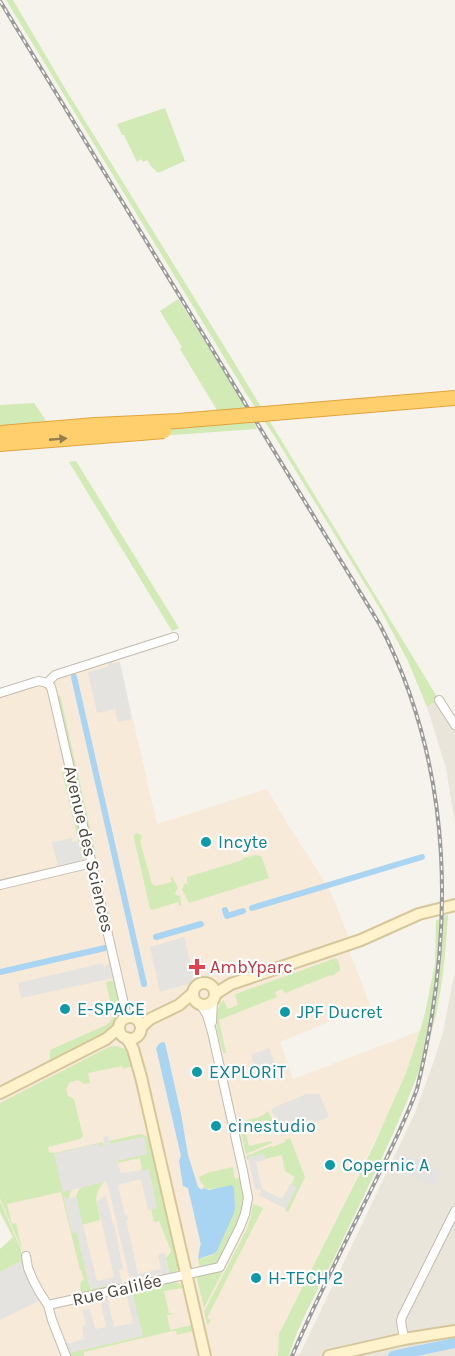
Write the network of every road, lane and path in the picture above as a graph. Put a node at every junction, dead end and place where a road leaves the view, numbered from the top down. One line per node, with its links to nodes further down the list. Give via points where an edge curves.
1 (455, 398): 3 (highway, bridge)
2 (455, 406): 4 (highway, one-way to 2, bridge)
3 (0, 433)
4 (0, 444)
5 (174, 637): 6 (street, via 56,675)
6 (47, 683): 7 (street, via 39,681); 10 (street, Avenue des Sciences, via 53,694)
7 (0, 693)
8 (439, 700): 9 (street)
9 (455, 726)
10 (92, 863): 11 (street); 15 (street, Avenue des Sciences)
11 (0, 885)
12 (455, 905): 13 (street, via 419,914 361,940)
13 (213, 993): 14 (street, via 207,1005); 14 (street, via 207,984 200,984 194,989); 16 (street)
14 (197, 1000): 15 (street); 16 (street)
15 (139, 1023): 17 (street, via 136,1038); 17 (street, via 122,1021); 18 (street, Avenue des Sciences)
16 (212, 1032): 22 (street, Rue Galilée, via 248,1198 240,1227 220,1266)
17 (123, 1034): 18 (street, Avenue des Sciences); 19 (street, via 105,1039)
18 (140, 1071): 22 (street, Avenue des Sciences)
19 (0, 1093)
20 (455, 1212): 25 (street, via 402,1317)
21 (26, 1257): 23 (street, via 33,1280)
22 (186, 1275): 23 (street, Rue Galilée); 27 (street, Avenue des Sciences)
23 (48, 1305): 26 (street)
24 (455, 1331): 25 (street)
25 (404, 1339): 28 (street)
26 (66, 1356)
27 (205, 1356)
28 (329, 1356)

